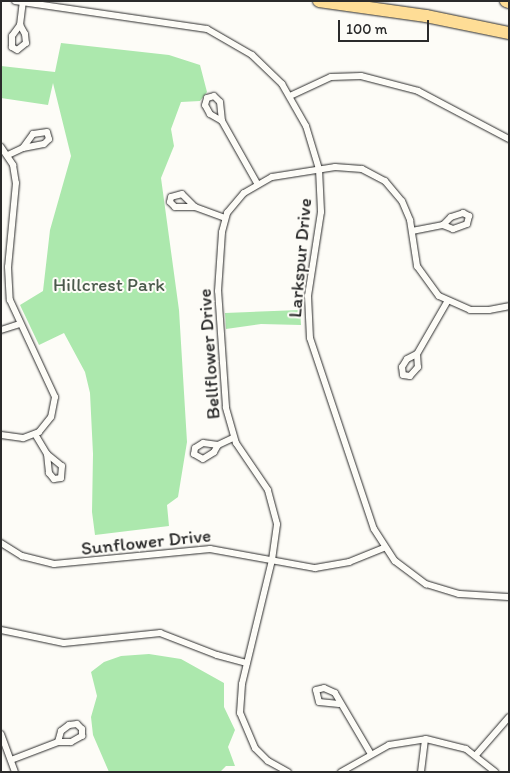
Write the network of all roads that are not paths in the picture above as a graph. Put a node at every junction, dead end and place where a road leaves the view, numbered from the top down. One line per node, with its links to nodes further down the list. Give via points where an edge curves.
1 (15, 1): 3 (street, Larkspur Drive)
2 (319, 1): 5 (highway, via 426,16)
3 (23, 2): 4 (street); 6 (street, Larkspur Drive, via 208,29 252,55)
4 (20, 25)
5 (509, 33)
6 (290, 96): 8 (street, via 330,77 361,76 418,91); 12 (street, Larkspur Drive, via 308,133)
7 (222, 121): 13 (street)
8 (509, 139)
9 (1, 147): 11 (street)
10 (23, 148): 11 (street)
11 (8, 155): 20 (street, via 16,191 8,287)
12 (319, 169): 13 (street, Bellflower Drive); 17 (street, Bellflower Drive, via 354,167 379,176 402,201); 29 (street, Larkspur Drive, via 321,212 308,296 310,338 370,518)
13 (257, 183): 15 (street, Bellflower Drive, via 237,200)
14 (195, 207): 15 (street)
15 (225, 218): 25 (street, Bellflower Drive, via 218,306 226,407)
16 (444, 225): 17 (street)
17 (412, 231): 18 (street, Bellflower Drive, via 417,266 429,286)
18 (447, 302): 19 (street, via 480,311); 22 (street)
19 (509, 306)
20 (20, 324): 21 (street); 23 (street, via 55,394 51,417)
21 (1, 330)
22 (417, 354)
23 (35, 434): 24 (street, via 16,438); 27 (street)
24 (1, 435)
25 (234, 438): 26 (street); 30 (street, Bellflower Drive, via 264,482 273,504 277,524)
26 (218, 444)
27 (47, 454)
28 (1, 543): 30 (street, Sunflower Drive, via 22,556 56,564 210,548)
29 (384, 548): 30 (street, Sunflower Drive, via 325,568); 31 (street, Larkspur Drive, via 406,571 432,586 459,594)
30 (272, 560): 33 (street, Bellflower Drive)
31 (509, 597)
32 (1, 630): 33 (street, via 62,643 160,633)
33 (247, 663): 43 (street, Bellflower Drive, via 240,695 243,725 259,753)
34 (339, 704): 39 (street)
35 (509, 716): 40 (street)
36 (1, 734): 41 (street)
37 (424, 739): 39 (street, via 394,744); 40 (street, via 453,743); 45 (street)
38 (58, 742): 41 (street)
39 (371, 754): 44 (street)
40 (476, 755): 46 (street)
41 (11, 760): 42 (street)
42 (15, 772)
43 (288, 772)
44 (341, 772)
45 (421, 772)
46 (495, 772)

